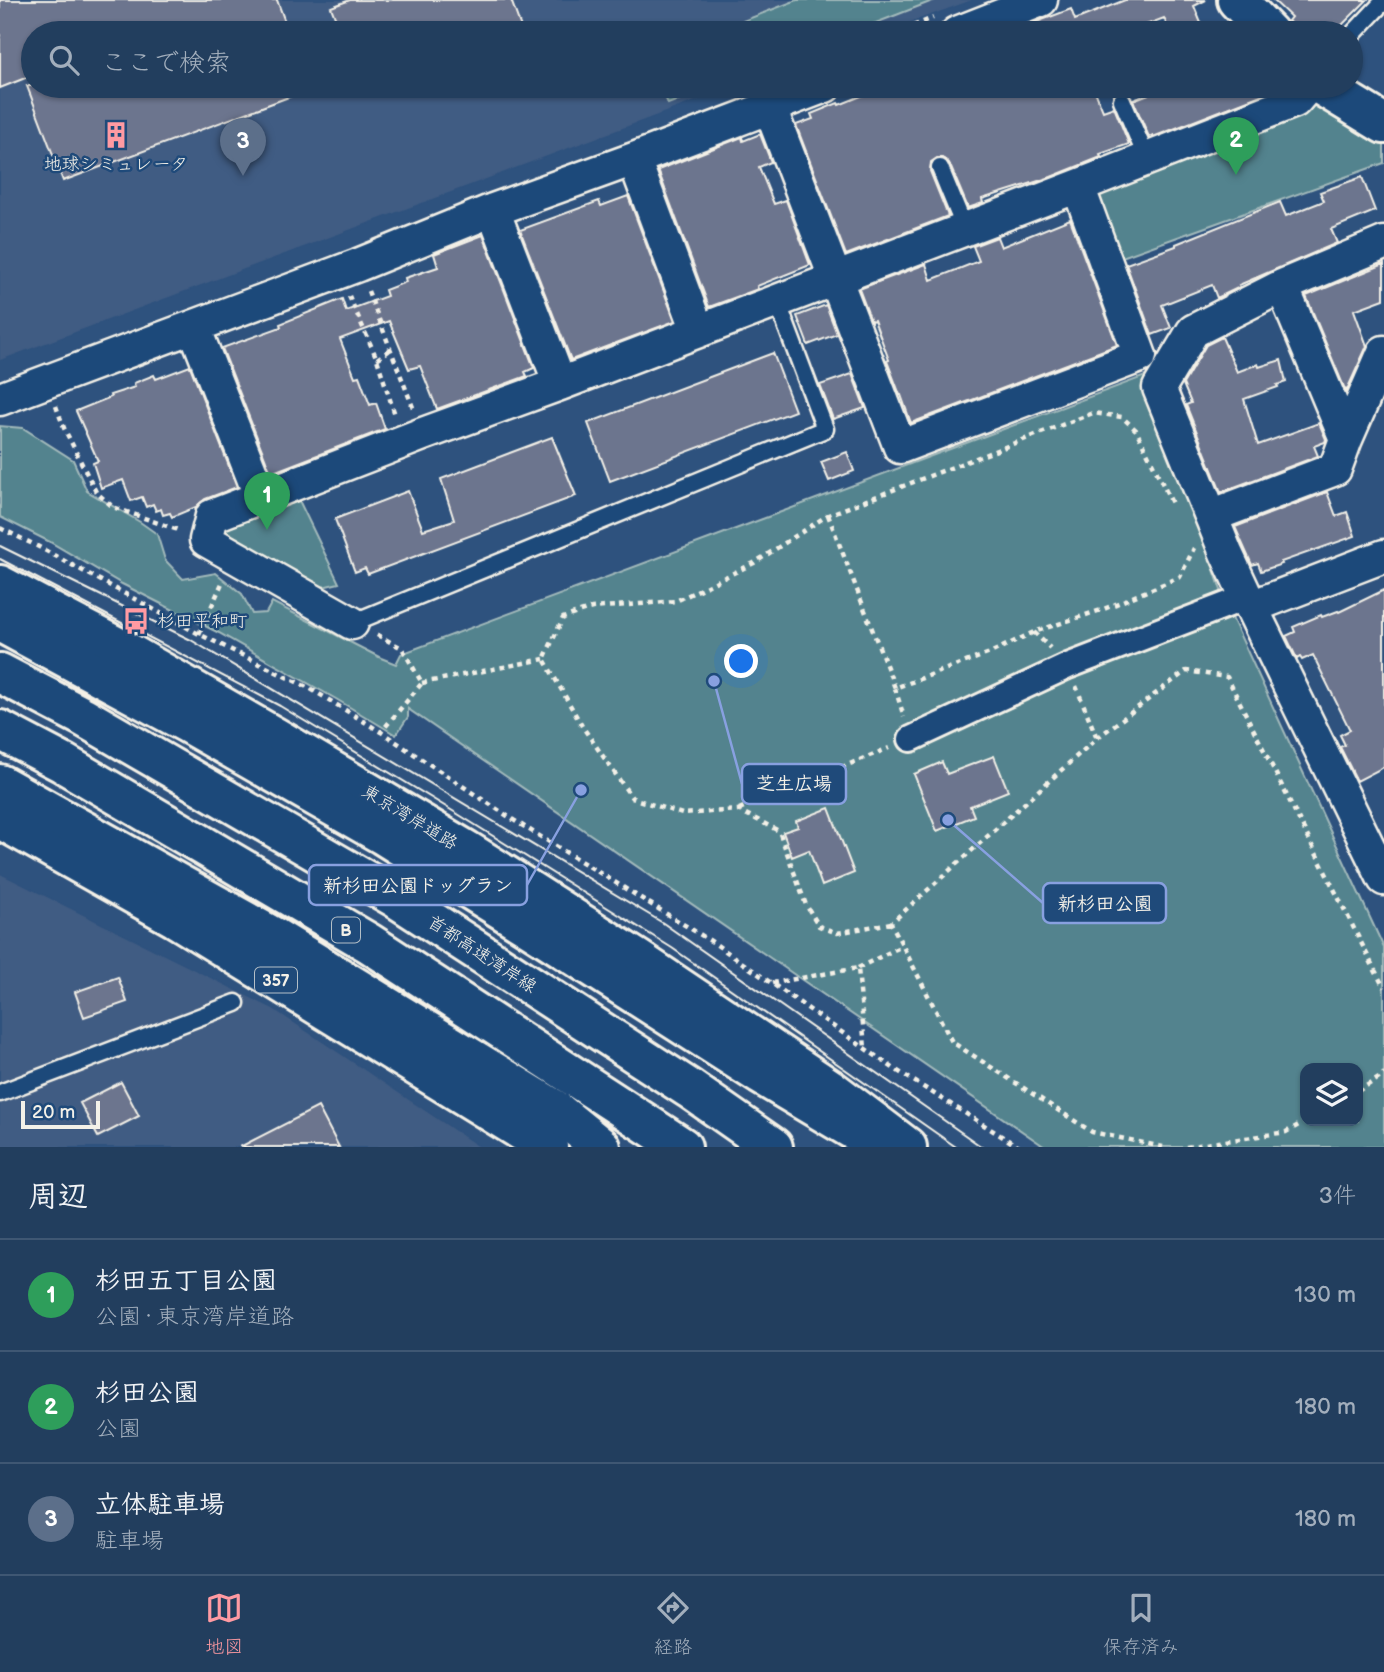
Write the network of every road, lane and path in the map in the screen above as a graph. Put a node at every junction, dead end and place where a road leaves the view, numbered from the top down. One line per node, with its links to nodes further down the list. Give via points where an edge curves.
1 (1041, 0): 4 (street)
2 (1237, 0): 5 (main road)
3 (1384, 1): 6 (lane)
4 (988, 21)
5 (1257, 21)
6 (1363, 23)
7 (794, 98): 11 (street)
8 (1298, 98): 14 (street)
9 (1342, 98): 12 (main road)
10 (1122, 100): 14 (lane)
11 (769, 108): 13 (street); 21 (street)
12 (1384, 124)
13 (634, 159): 17 (street); 25 (street)
14 (1147, 159): 16 (street)
15 (940, 168): 18 (lane)
16 (1078, 186): 18 (street); 21 (street, via 1140,356 1128,361 900,447)
17 (493, 210): 20 (street); 30 (street)
18 (965, 229): 21 (street)
19 (1384, 243): 22 (street)
20 (348, 268): 24 (street); 26 (path); 28 (path)
21 (835, 279): 23 (street)
22 (1282, 286): 33 (street); 37 (street, via 1193,331 1159,388)
23 (777, 301): 25 (street); 44 (lane, via 825,429)
24 (194, 327): 29 (street); 34 (street)
25 (698, 331): 30 (street)
26 (390, 350): 28 (path); 32 (path)
27 (1384, 352): 33 (street)
28 (377, 359): 32 (path)
29 (48, 382): 31 (street); 39 (path, via 64,428 96,492 113,507)
30 (560, 384): 32 (street)
31 (0, 399)
32 (413, 438): 34 (street)
33 (1346, 439): 37 (street, via 1335,469)
34 (261, 498): 39 (street, via 212,516)
35 (1173, 504): 36 (path, via 1136,430 1122,417 1093,413)
36 (828, 515): 46 (path, via 754,563 676,601 592,608 563,618); 49 (path)
37 (1200, 527): 42 (street); 49 (path, via 1180,577)
38 (0, 528): 45 (path)
39 (205, 540): 44 (street); 45 (path, via 228,571)
40 (1384, 556): 42 (street)
41 (0, 585): 73 (main road, 東京湾岸道路, via 127,652 466,850 818,1080)
42 (1249, 602): 52 (street, via 1068,666); 56 (street)
43 (0, 622): 72 (main road, via 383,835)
44 (352, 623): 48 (path, via 402,648)
45 (200, 634): 51 (path, via 311,689)
46 (544, 659): 48 (path); 54 (path, via 582,726 632,798 682,814)
47 (0, 673): 71 (main road, 首都高速湾岸線, via 396,898)
48 (422, 683): 51 (path)
49 (895, 688): 52 (path)
50 (0, 730): 70 (main road, B, via 369,943)
51 (381, 732): 60 (path)
52 (911, 739): 54 (path)
53 (0, 784): 69 (main road, 357, via 272,936 554,1109)
54 (738, 810): 57 (path, via 779,831 806,905 819,926 837,933)
55 (0, 819): 68 (main road, 357, via 176,918)
56 (1384, 879)
57 (891, 923): 58 (path); 61 (path, via 1097,738 1185,671 1227,677)
58 (902, 946): 59 (path); 75 (path, via 952,1042 1092,1132)
59 (858, 968): 60 (path); 63 (path)
60 (772, 983): 63 (path)
61 (1384, 988)
62 (236, 1003): 66 (lane)
63 (865, 1049): 74 (path)
64 (1384, 1073): 65 (path)
65 (1363, 1088)
66 (0, 1093)
67 (1300, 1124): 76 (path, via 1286,1132)
68 (548, 1147)
69 (601, 1147)
70 (682, 1147)
71 (773, 1147)
72 (882, 1147)
73 (907, 1147)
74 (1019, 1147)
75 (1163, 1147)
76 (1186, 1147)

